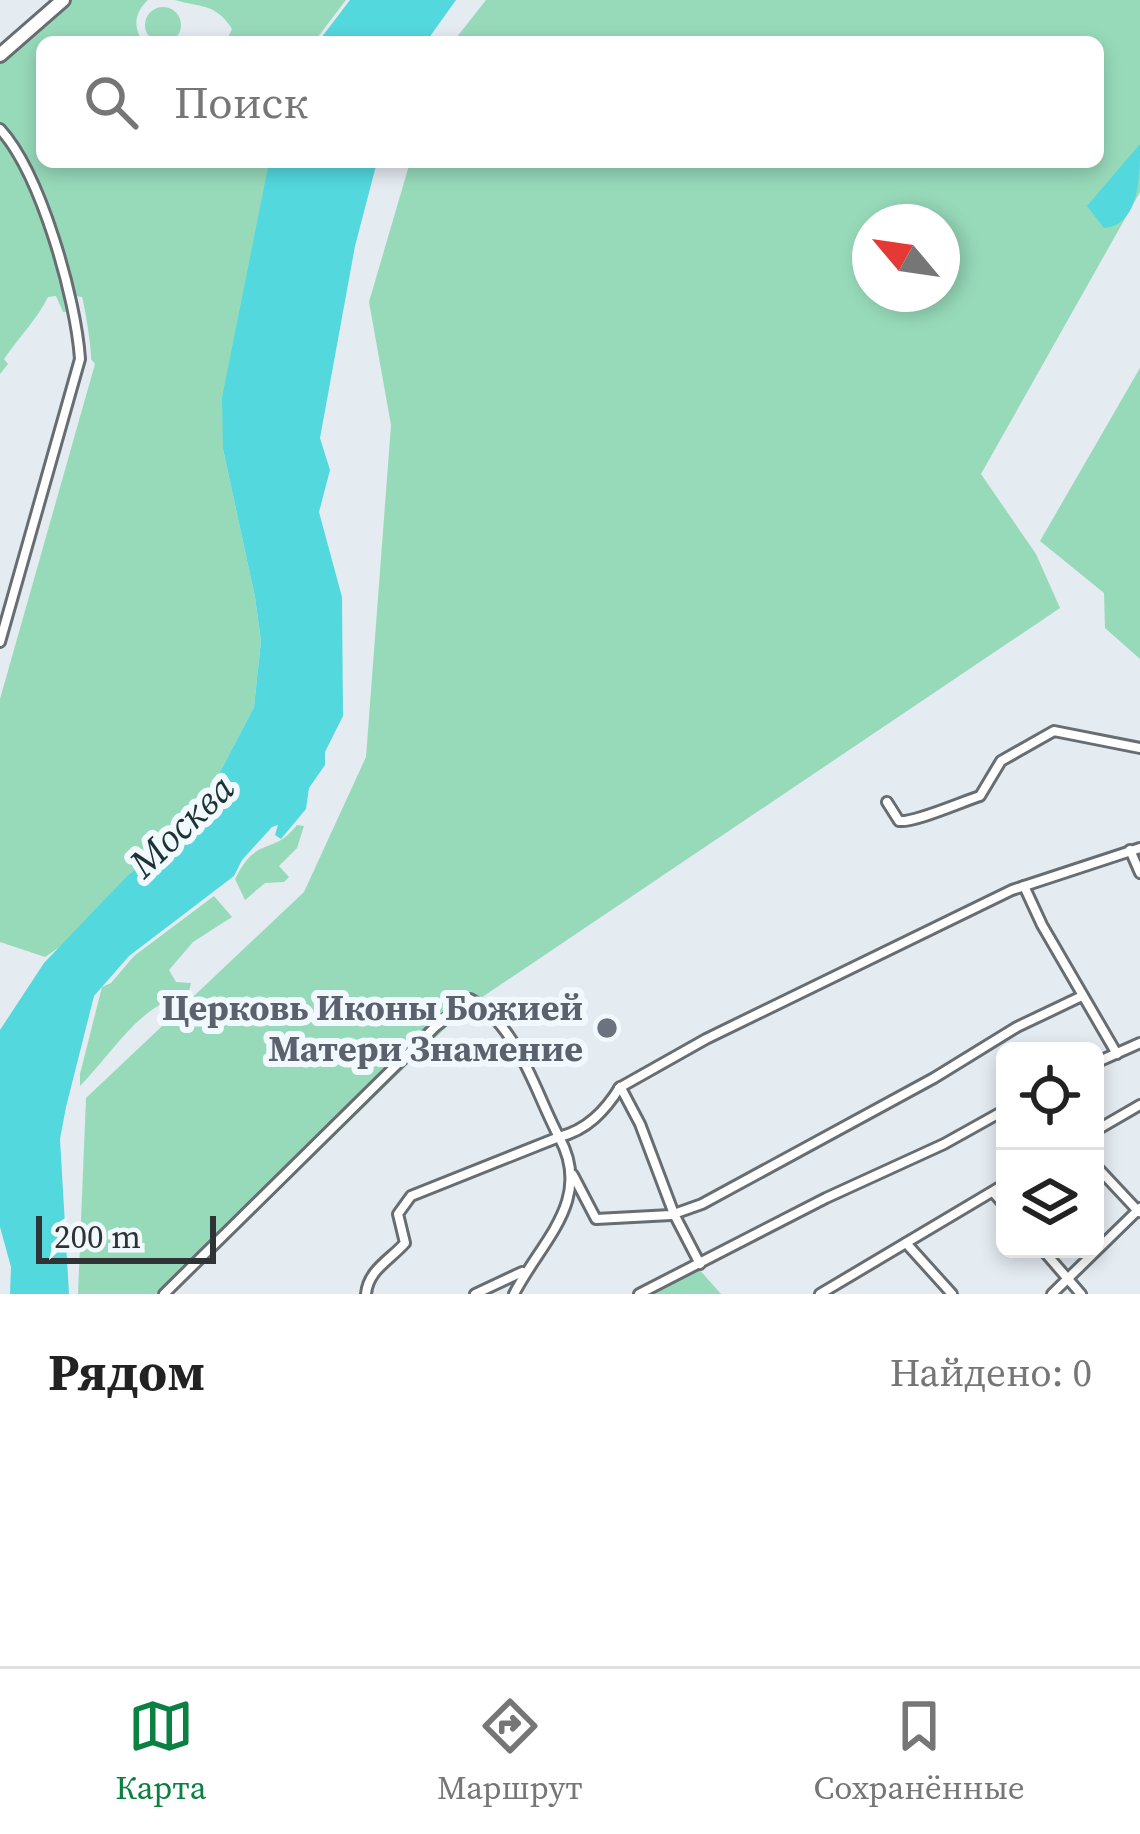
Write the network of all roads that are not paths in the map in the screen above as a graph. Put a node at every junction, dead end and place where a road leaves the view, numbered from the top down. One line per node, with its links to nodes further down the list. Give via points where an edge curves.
1 (63, 0): 2 (main road)
2 (0, 56)
3 (0, 129): 4 (street, via 47,222 80,359)
4 (0, 642)
5 (1140, 748): 6 (street, via 1054,730 1001,760 980,796 911,823 899,821)
6 (887, 802)
7 (1135, 849): 8 (street); 9 (street)
8 (1140, 873)
9 (1024, 886): 10 (street); 14 (street)
10 (1082, 996): 12 (street); 26 (street)
11 (1140, 1043): 12 (street)
12 (1117, 1054): 13 (street)
13 (1104, 1059)
14 (620, 1087): 15 (street); 19 (street, via 605,1110); 26 (street)
15 (609, 1095)
16 (1140, 1105): 18 (street)
17 (996, 1115): 29 (street)
18 (1104, 1126)
19 (559, 1137): 21 (street); 32 (street, via 509,1036 470,999); 33 (street, via 411,1196 398,1214 405,1243 383,1260)
20 (1104, 1174): 25 (street)
21 (573, 1175): 26 (street, via 596,1219); 30 (street, via 558,1224)
22 (996, 1190): 23 (street)
23 (993, 1192): 24 (street); 27 (street)
24 (996, 1196)
25 (1139, 1211): 31 (street)
26 (674, 1214): 29 (street)
27 (906, 1243): 37 (street); 38 (street)
28 (1050, 1258): 31 (street)
29 (700, 1264): 36 (street)
30 (527, 1268): 34 (street); 35 (street)
31 (1067, 1278): 39 (street); 40 (street)
32 (164, 1294)
33 (366, 1294)
34 (475, 1294)
35 (514, 1294)
36 (639, 1294)
37 (820, 1294)
38 (952, 1294)
39 (1052, 1294)
40 (1082, 1294)

